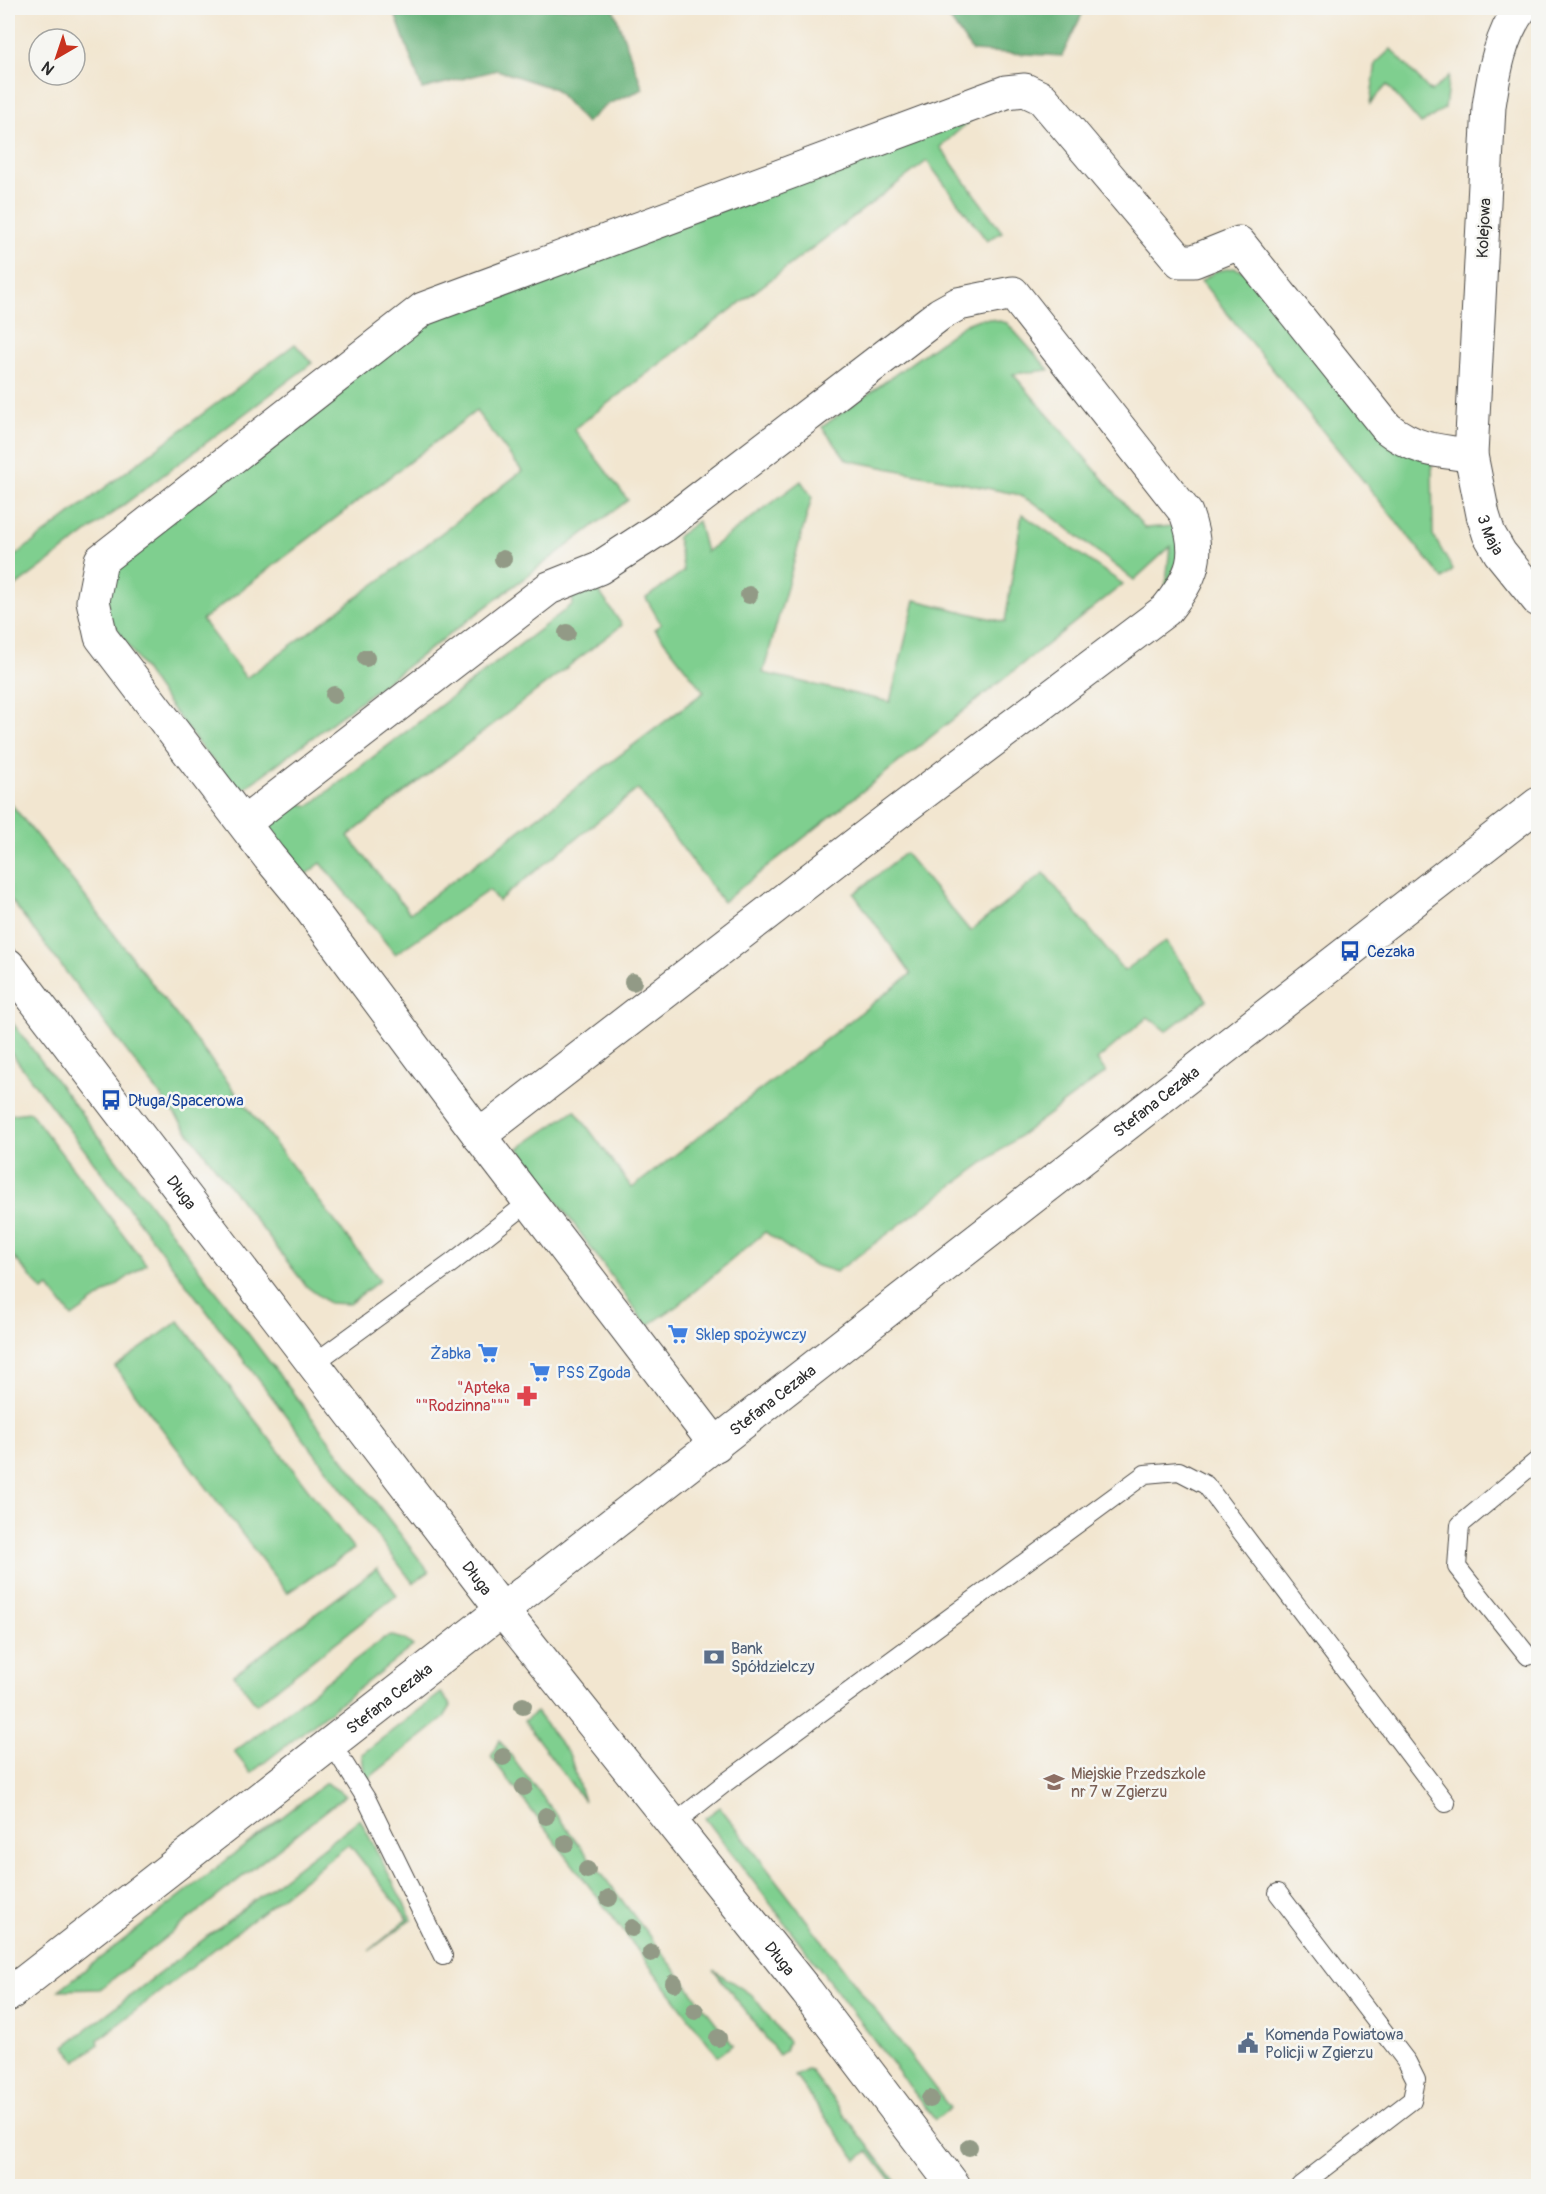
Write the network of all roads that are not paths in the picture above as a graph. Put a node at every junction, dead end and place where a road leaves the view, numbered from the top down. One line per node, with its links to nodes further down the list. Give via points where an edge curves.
1 (1521, 8): 2 (street, Kolejowa, via 1501,50 1489,106)
2 (1471, 455): 3 (street, 3 Maja, via 1489,534); 5 (street, via 1422,449 1402,440 1387,428 1239,243 1194,261 1180,261 1042,98 1025,90 1006,92 423,309 101,560 93,601 101,637)
3 (1539, 600)
4 (1539, 804): 10 (street, Stefana Cezaka)
5 (244, 823): 7 (street); 7 (street, via 549,588 599,568 665,525 958,304 1013,293 1186,513 1195,554 1185,587 1166,610)
6 (8, 965): 9 (street, Długa)
7 (479, 1136): 8 (street)
8 (530, 1201): 9 (lane); 10 (street)
9 (313, 1364): 12 (street, Długa)
10 (716, 1445): 12 (street, Stefana Cezaka)
11 (1539, 1460): 13 (lane, via 1460,1525 1457,1566)
12 (502, 1610): 14 (street, Stefana Cezaka); 16 (street, Długa)
13 (1528, 1656)
14 (332, 1744): 18 (lane, via 368,1800); 19 (street, Stefana Cezaka)
15 (1446, 1803): 16 (lane, via 1206,1485 1179,1471 1145,1474)
16 (672, 1825): 20 (street, Długa, via 807,1992)
17 (1278, 1893): 21 (lane, via 1407,2062 1416,2080 1412,2100)
18 (443, 1956)
19 (8, 1995)
20 (954, 2187)
21 (1300, 2187)

